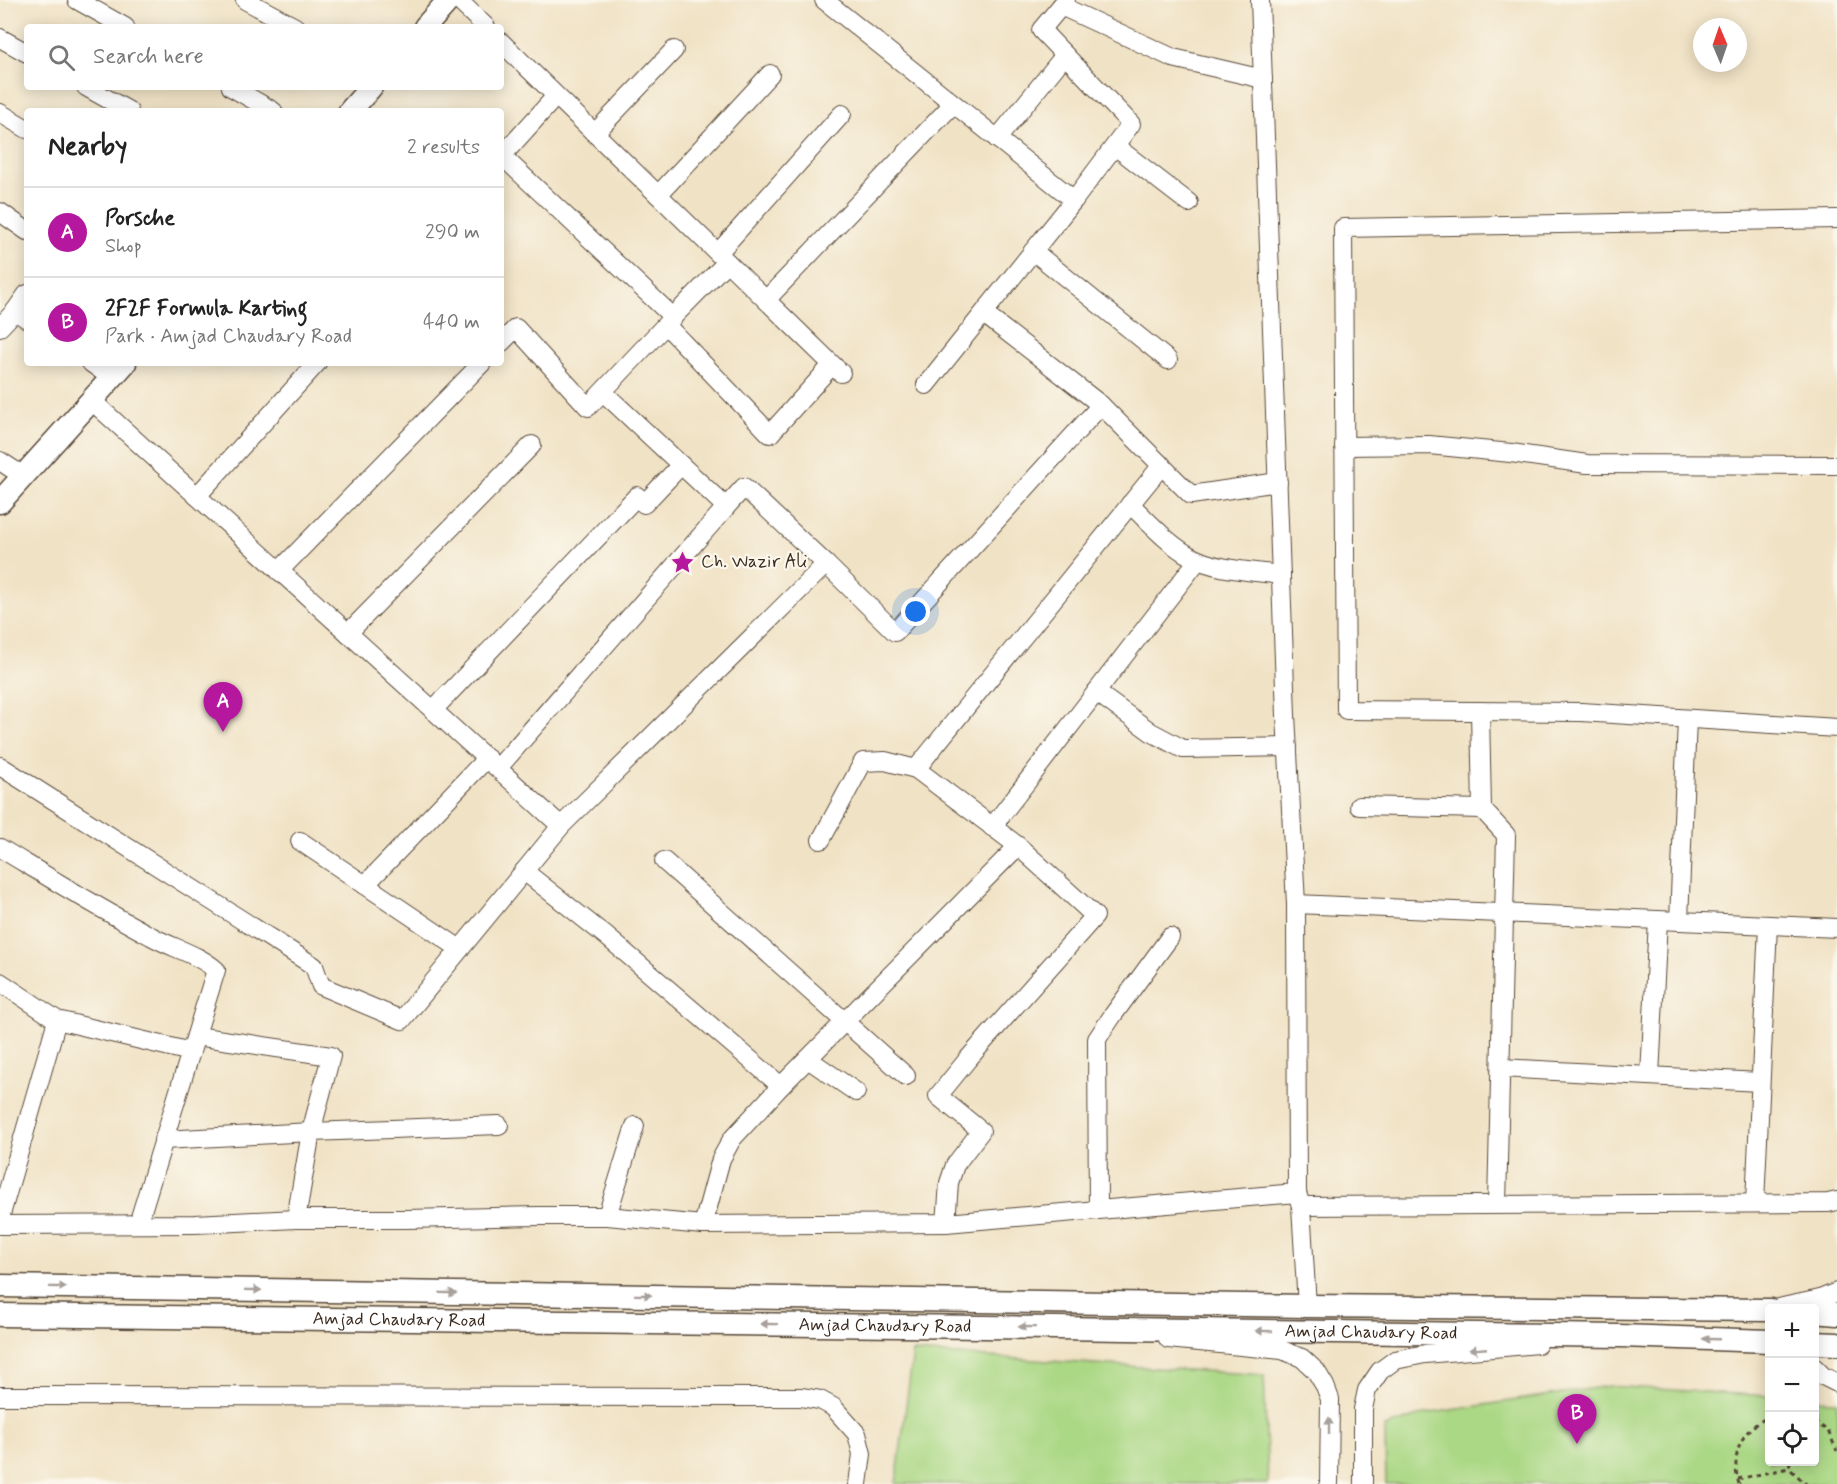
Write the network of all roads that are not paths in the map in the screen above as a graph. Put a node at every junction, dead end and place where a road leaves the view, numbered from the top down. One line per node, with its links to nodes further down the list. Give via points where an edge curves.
1 (77, 0): 8 (street)
2 (244, 0): 9 (street)
3 (449, 0): 10 (main road)
4 (458, 0): 11 (street)
5 (824, 0): 23 (street)
6 (1260, 0): 18 (street)
7 (1064, 3): 16 (street, via 1041,30); 18 (street, via 1173,58)
8 (120, 24)
9 (289, 24)
10 (428, 24)
11 (483, 24)
12 (0, 38): 15 (street)
13 (504, 45): 22 (street)
14 (674, 50): 30 (street)
15 (24, 51)
16 (1065, 55): 31 (street); 32 (street, via 1131,124)
17 (770, 74): 35 (street)
18 (1263, 79): 65 (street)
19 (91, 90): 24 (street)
20 (236, 90): 25 (street)
21 (368, 90): 26 (main road)
22 (556, 96): 30 (street); 33 (street)
23 (953, 104): 31 (street); 43 (street)
24 (124, 108)
25 (268, 108)
26 (353, 108)
27 (0, 113): 29 (street)
28 (842, 114): 42 (street)
29 (24, 127)
30 (595, 133): 35 (street)
31 (997, 139): 36 (street)
32 (1115, 146): 36 (street); 37 (street)
33 (504, 154)
34 (504, 158): 46 (street)
35 (658, 195): 42 (street)
36 (1074, 200): 41 (street)
37 (1190, 203)
38 (0, 212): 40 (street)
39 (1837, 219): 59 (street, via 1343,228)
40 (24, 229)
41 (1034, 251): 44 (street); 49 (street)
42 (722, 257): 43 (street); 46 (street)
43 (766, 300): 46 (street, via 837,369 770,435)
44 (984, 314): 54 (street); 57 (street)
45 (21, 315): 47 (street)
46 (670, 321): 55 (street)
47 (0, 327)
48 (504, 340): 55 (street, via 516,328 588,407)
49 (1168, 360)
50 (103, 366): 53 (street)
51 (314, 366): 66 (street)
52 (479, 366): 72 (street)
53 (118, 370): 56 (main road)
54 (926, 385)
55 (603, 392): 61 (street)
56 (91, 400): 64 (main road); 66 (street)
57 (1101, 405): 62 (street); 71 (street, via 896,632)
58 (532, 445): 74 (street)
59 (1344, 446): 63 (street, via 1429,445 1587,464); 77 (street, via 1346,710)
60 (0, 461): 64 (street)
61 (681, 465): 69 (street); 76 (street, via 644,504 637,496)
62 (1162, 465): 65 (street, via 1191,495); 68 (street)
63 (1837, 465)
64 (23, 476): 67 (main road)
65 (1278, 482): 73 (street)
66 (197, 496): 72 (street)
67 (0, 502)
68 (1130, 504): 70 (street, via 1162,535); 83 (street)
69 (726, 507): 71 (street, via 744,487); 81 (street)
70 (1198, 560): 73 (street); 75 (street)
71 (826, 564): 86 (street)
72 (279, 571): 74 (street)
73 (1281, 575): 80 (street)
74 (348, 633): 76 (street)
75 (1096, 692): 80 (street, via 1151,732 1183,749); 87 (street)
76 (433, 710): 81 (street)
77 (1480, 711): 78 (street); 85 (street)
78 (1686, 719): 79 (street); 98 (street)
79 (1837, 728)
80 (1288, 747): 95 (street)
81 (492, 763): 86 (street); 94 (street)
82 (0, 766): 102 (street, via 314,966 321,987 402,1020)
83 (916, 768): 87 (street); 88 (street, via 885,761 863,762)
84 (1359, 806): 85 (street)
85 (1482, 809): 96 (street, via 1506,835)
86 (561, 826): 93 (street)
87 (992, 827): 90 (street)
88 (821, 840)
89 (300, 841): 94 (street)
90 (1018, 846): 105 (street); 127 (street, via 1095,916 938,1096 981,1131 955,1165 949,1183)
91 (0, 848): 106 (street, via 112,915 216,970)
92 (664, 861): 105 (street)
93 (524, 871): 102 (street); 112 (street)
94 (365, 885): 102 (street)
95 (1296, 904): 96 (street); 119 (street)
96 (1505, 914): 97 (street); 108 (street)
97 (1658, 920): 98 (street); 110 (street)
98 (1679, 921): 99 (street)
99 (1768, 925): 100 (street); 111 (street)
100 (1837, 928)
101 (1170, 937): 123 (street, via 1097,1039)
102 (460, 949)
103 (0, 982): 104 (street)
104 (57, 1020): 106 (street); 118 (street)
105 (844, 1022): 107 (street); 109 (street)
106 (193, 1044): 116 (street, via 331,1056); 117 (street)
107 (808, 1059): 112 (street); 113 (street)
108 (1501, 1068): 110 (street); 122 (street)
109 (906, 1076)
110 (1650, 1076): 111 (street)
111 (1760, 1082): 121 (street)
112 (781, 1086): 129 (street, via 732,1139 721,1159)
113 (856, 1092)
114 (499, 1125): 116 (street)
115 (635, 1126): 124 (street)
116 (311, 1132): 117 (street); 126 (street)
117 (163, 1140): 128 (street)
118 (8, 1158): 125 (street)
119 (1299, 1199): 122 (street); 123 (street); 134 (street)
120 (1837, 1201): 121 (street)
121 (1755, 1203): 122 (street)
122 (1497, 1204)
123 (1098, 1210): 127 (street)
124 (607, 1216): 126 (street); 129 (street)
125 (0, 1218)
126 (296, 1219): 128 (street)
127 (946, 1222): 129 (street)
128 (138, 1224): 130 (street)
129 (703, 1224)
130 (0, 1225)
131 (0, 1286): 134 (main road, Amjad Chaudary Road, one-way to 134)
132 (1837, 1292): 133 (street)
133 (1797, 1304)
134 (1307, 1306): 135 (main road, Amjad Chaudary Road)
135 (1765, 1310)
136 (1819, 1312): 137 (main road)
137 (1837, 1314)
138 (0, 1315): 139 (main road, Amjad Chaudary Road, one-way to 138)
139 (1057, 1328): 140 (main road, Amjad Chaudary Road, one-way to 139); 148 (street, one-way to 139, via 1330,1399 1316,1371 1302,1358 1282,1350)
140 (1620, 1336): 141 (main road, Amjad Chaudary Road, one-way to 140); 149 (street, one-way to 149, via 1395,1360 1380,1371 1367,1390 1363,1409)
141 (1765, 1341)
142 (1819, 1343): 143 (main road)
143 (1837, 1344)
144 (1819, 1372): 145 (street)
145 (1837, 1383)
146 (0, 1396): 147 (street, via 801,1397 833,1407 857,1434 862,1454)
147 (858, 1484)
148 (1329, 1484)
149 (1363, 1484)

